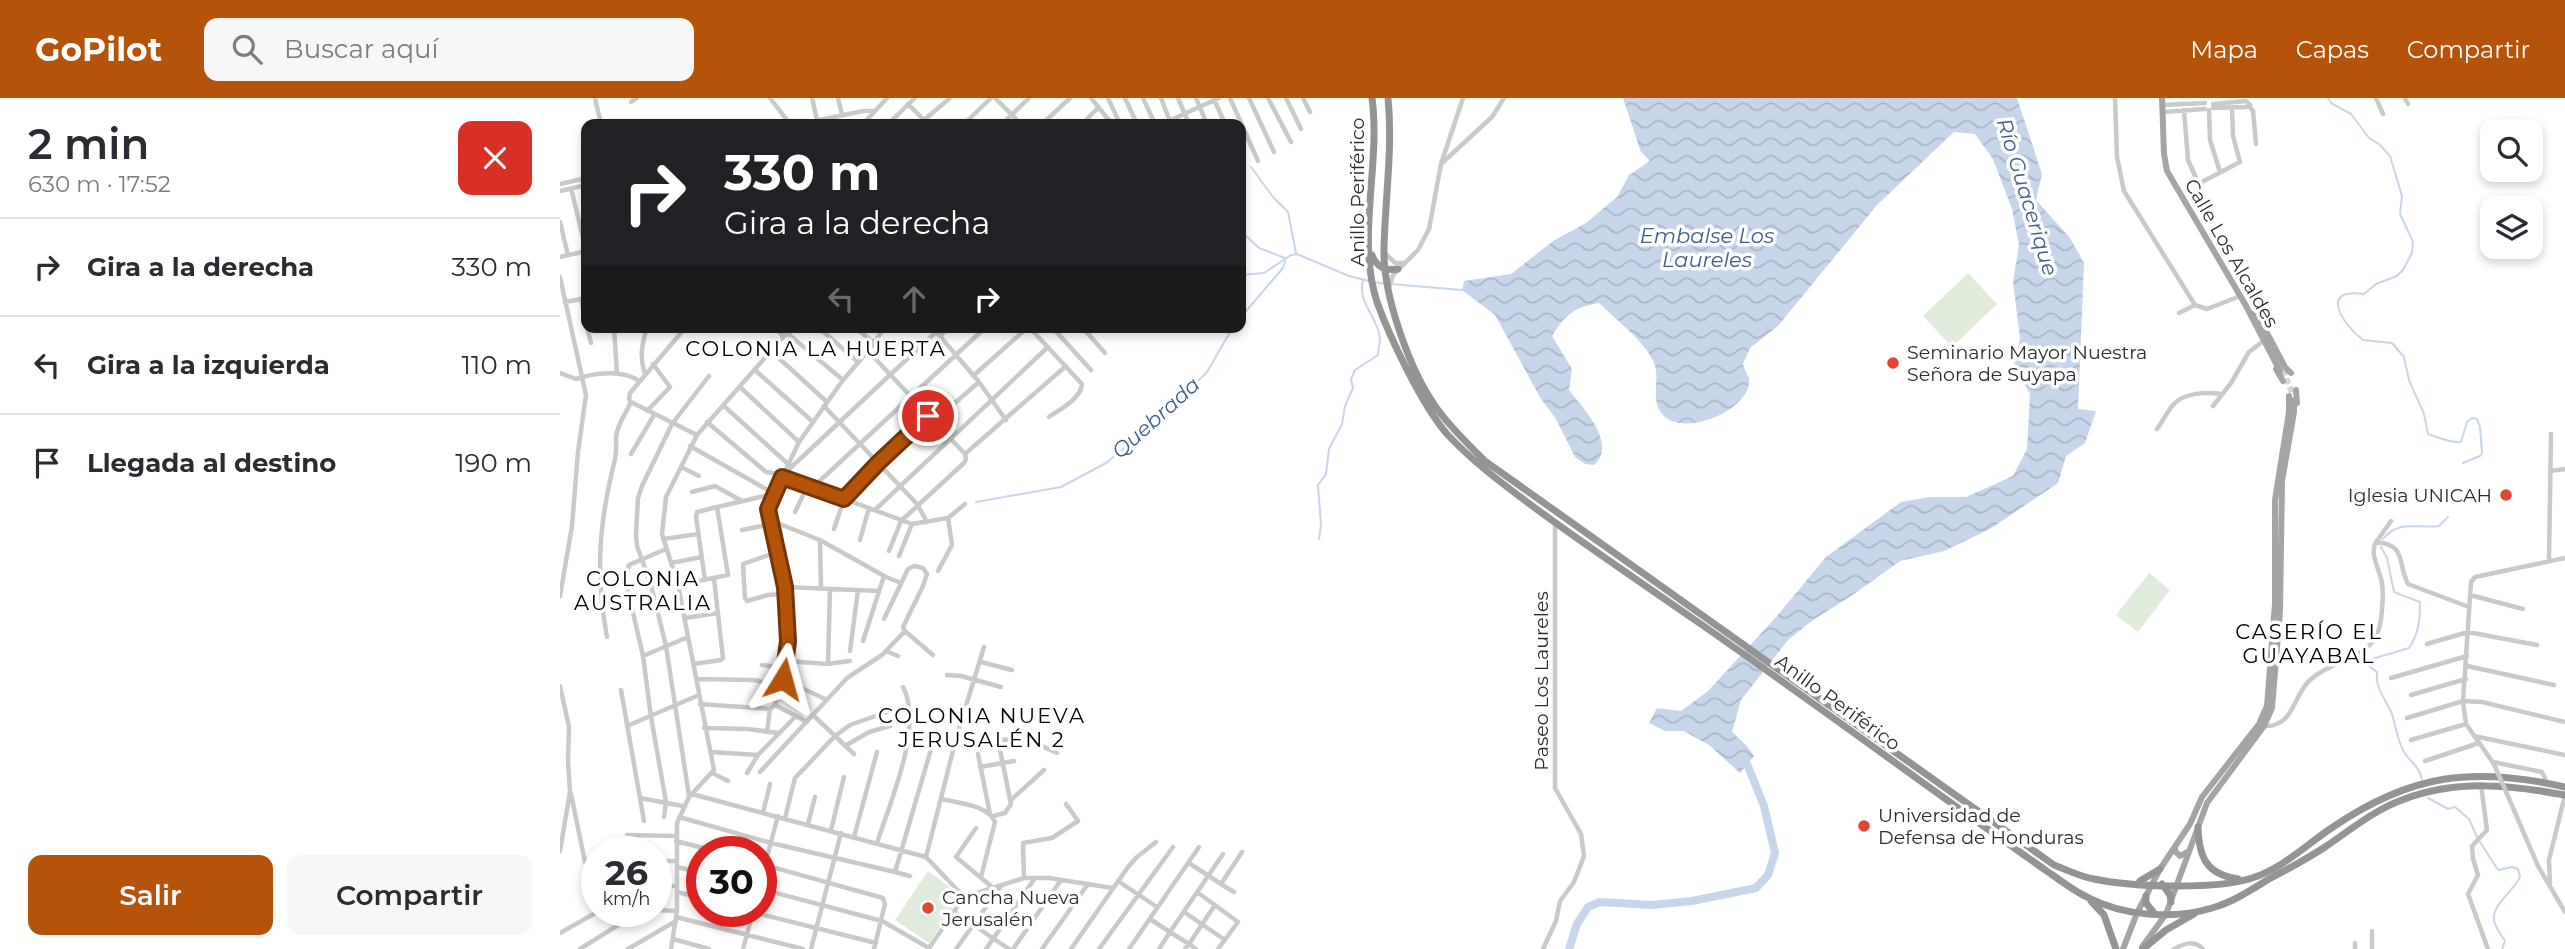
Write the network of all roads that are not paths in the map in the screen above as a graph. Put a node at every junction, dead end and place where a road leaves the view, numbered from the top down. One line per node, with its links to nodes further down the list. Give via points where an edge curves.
1 (595, 98): 48 (street)
2 (638, 98): 33 (street)
3 (770, 98): 49 (street)
4 (812, 98): 50 (street)
5 (838, 98): 46 (street)
6 (887, 98): 42 (street)
7 (915, 98): 34 (street)
8 (950, 98): 55 (street)
9 (993, 98): 47 (street); 56 (street)
10 (1029, 98): 47 (street)
11 (1070, 98): 59 (street)
12 (1091, 98): 39 (street)
13 (1108, 98): 62 (street)
14 (1125, 98): 63 (street)
15 (1143, 98): 64 (street)
16 (1161, 98): 65 (street)
17 (1178, 98): 44 (street)
18 (1196, 98): 38 (street)
19 (1230, 98): 70 (street)
20 (1249, 98): 76 (street)
21 (1268, 98): 73 (street)
22 (1286, 98): 71 (street)
23 (1303, 98): 43 (street)
24 (1372, 98): 77 (highway, Anillo Periférico)
25 (1388, 98): 78 (highway, Anillo Periférico)
26 (1463, 98): 80 (street)
27 (1504, 98): 80 (street, via 1492,117)
28 (2115, 98): 103 (street, via 2117,157 2124,191)
29 (2376, 98): 45 (street)
30 (1215, 99): 38 (street); 69 (street)
31 (2239, 100): 36 (street); 37 (street)
32 (2185, 101): 35 (street); 36 (street)
33 (631, 102)
34 (908, 104): 53 (street); 54 (street)
35 (2162, 105): 41 (street); 75 (main road, Calle Los Alcaldes)
36 (2210, 105): 40 (street); 41 (street); 81 (street, via 2210,140)
37 (2249, 106): 40 (street); 74 (street)
38 (1200, 107): 44 (street); 68 (street)
39 (1098, 108): 60 (street); 61 (street)
40 (2232, 108): 81 (street, via 2240,162)
41 (2184, 110): 81 (street, via 2185,149 2200,186)
42 (875, 111): 46 (street); 52 (street)
43 (1310, 112)
44 (1185, 114): 66 (street); 67 (street)
45 (2382, 114)
46 (842, 115): 51 (street)
47 (1012, 115): 57 (street); 58 (street)
48 (600, 119)
49 (786, 119)
50 (817, 119)
51 (822, 119)
52 (868, 119)
53 (893, 119)
54 (923, 119)
55 (929, 119)
56 (970, 119)
57 (1008, 119)
58 (1016, 119)
59 (1047, 119)
60 (1087, 119)
61 (1108, 119)
62 (1118, 119)
63 (1135, 119)
64 (1153, 119)
65 (1170, 119)
66 (1176, 119)
67 (1187, 119)
68 (1205, 119)
69 (1222, 119)
70 (1239, 119)
71 (1301, 129)
72 (1246, 134): 79 (street)
73 (1291, 142)
74 (2256, 144)
75 (2165, 147): 99 (main road, Calle Los Alcaldes, via 2167,171); 105 (main road, Calle Los Alcaldes, via 2171,169)
76 (1273, 152)
77 (1374, 154): 78 (highway, via 1382,150); 89 (highway, Anillo Periférico)
78 (1390, 159): 90 (highway, Anillo Periférico)
79 (1258, 161)
80 (1441, 164): 94 (street, via 1429,229)
81 (2220, 172)
82 (581, 179): 83 (street)
83 (560, 184)
84 (581, 186): 85 (street)
85 (560, 191)
86 (572, 192): 88 (street)
87 (560, 222): 92 (street)
88 (581, 230)
89 (1369, 248): 95 (highway, via 1374,261); 197 (highway, Anillo Periférico, via 1377,300 1387,328 1446,433)
90 (1384, 250): 94 (street, via 1395,263); 95 (highway, Anillo Periférico)
91 (581, 252): 92 (street)
92 (568, 255): 93 (street)
93 (560, 257)
94 (1406, 262): 96 (street)
95 (1384, 268): 96 (highway); 98 (highway, Anillo Periférico)
96 (1398, 269): 98 (street)
97 (560, 277): 101 (street)
98 (1388, 295): 237 (highway, Anillo Periférico, via 1424,387 1460,436 1485,461)
99 (2240, 296): 102 (main road, Calle Los Alcaldes); 103 (street, via 2207,309)
100 (581, 298): 101 (street)
101 (563, 299): 142 (street)
102 (2245, 304): 105 (main road, Calle Los Alcaldes, via 2281,371); 122 (main road)
103 (2195, 305): 104 (street)
104 (2179, 313)
105 (2253, 314): 136 (main road)
106 (589, 333): 124 (street)
107 (614, 333): 137 (street)
108 (646, 333): 138 (street, via 641,352)
109 (679, 333): 131 (street)
110 (783, 333): 121 (street)
111 (825, 333): 130 (street)
112 (862, 333): 123 (street)
113 (881, 333): 123 (street)
114 (935, 333): 140 (street)
115 (937, 333): 129 (street)
116 (979, 333): 129 (street)
117 (1021, 333): 141 (street)
118 (1034, 333): 125 (street)
119 (1057, 333): 134 (street)
120 (1087, 333): 128 (street)
121 (785, 335): 126 (street); 143 (street)
122 (2262, 342): 147 (street, via 2249,352); 185 (main road, via 2284,385 2286,411)
123 (874, 343): 127 (street)
124 (591, 344)
125 (1048, 347): 132 (street); 149 (street)
126 (771, 351): 133 (street); 151 (street)
127 (868, 351): 130 (street); 140 (street)
128 (1105, 353)
129 (955, 355): 141 (street); 148 (street)
130 (858, 362): 143 (street)
131 (653, 364): 138 (street); 154 (street, via 670,387)
132 (1066, 366): 157 (street, via 1082,384 1081,390); 158 (street)
133 (755, 370): 146 (street); 160 (street)
134 (1091, 370)
135 (560, 373): 142 (street)
136 (2291, 373)
137 (617, 374): 142 (street); 144 (street)
138 (645, 374): 144 (street)
139 (709, 376): 163 (street)
140 (890, 376): 148 (street); 162 (street)
141 (973, 376): 145 (street)
142 (583, 377): 226 (street, via 586,395 576,492)
143 (843, 380): 151 (street)
144 (639, 381): 150 (street, via 630,393)
145 (979, 382): 149 (street); 161 (street)
146 (740, 387): 152 (street); 168 (street)
147 (2222, 394): 153 (street); 164 (street, via 2181,399)
148 (910, 397): 156 (street); 169 (street)
149 (992, 401): 158 (street); 167 (street)
150 (631, 402): 154 (street); 235 (street, via 616,435 602,516 599,566)
151 (825, 404): 160 (street); 162 (street)
152 (723, 405): 159 (street); 174 (street)
153 (2213, 406)
154 (647, 411): 155 (street)
155 (654, 415): 163 (street); 171 (street)
156 (928, 416): 161 (street); 173 (street)
157 (1049, 417)
158 (1006, 420): 172 (street)
159 (707, 422): 166 (street); 178 (street, via 766,472)
160 (813, 422): 168 (street)
161 (933, 422): 167 (street)
162 (841, 423): 169 (street); 178 (street)
163 (673, 424): 166 (street); 212 (street, via 638,498 636,534)
164 (2157, 429)
165 (2550, 434): 177 (street)
166 (697, 435): 170 (street)
167 (949, 439): 172 (street); 180 (street)
168 (799, 442): 174 (street)
169 (860, 443): 173 (street); 181 (street)
170 (690, 446): 175 (street); 183 (street)
171 (631, 454)
172 (965, 454): 187 (street, via 964,463)
173 (878, 463): 180 (street); 184 (street)
174 (788, 464): 178 (street)
175 (681, 467): 179 (street); 202 (street, via 666,497)
176 (2565, 469): 177 (street)
177 (2550, 471): 213 (street)
178 (780, 475): 181 (street); 183 (street)
179 (699, 476)
180 (901, 486): 187 (street); 190 (street)
181 (809, 488): 184 (street); 191 (street)
182 (692, 492): 186 (street, via 715,486)
183 (773, 494): 186 (street); 195 (street, via 768,507)
184 (844, 499): 190 (street); 199 (street)
185 (2275, 500): 288 (main road, via 2293,394 2297,409 2282,481 2276,678); 354 (main road, via 2275,604 2267,706 2259,724 2202,797)
186 (743, 502): 189 (street)
187 (917, 504): 193 (street); 196 (street)
188 (965, 505): 192 (street)
189 (718, 507): 201 (street, via 697,512); 217 (street, via 729,572)
190 (872, 509): 193 (street); 204 (street)
191 (795, 512)
192 (948, 517): 196 (street); 215 (street, via 952,545)
193 (901, 521): 198 (street); 207 (street)
194 (2391, 521): 205 (street)
195 (771, 522): 200 (street); 203 (street); 208 (street)
196 (927, 522): 198 (street)
197 (1555, 523): 237 (highway, Anillo Periférico); 449 (street, Paseo Los Laureles, via 1555,788 1581,834 1584,856 1560,901)
198 (912, 524): 209 (street)
199 (835, 529)
200 (743, 530)
201 (698, 534): 202 (street); 210 (street)
202 (663, 539): 206 (street)
203 (820, 540): 216 (street); 221 (street)
204 (860, 540)
205 (2376, 542): 228 (street, via 2396,548 2408,584); 288 (street, via 2373,551 2382,589 2381,623 2372,644 2319,672 2303,687 2288,716 2277,725)
206 (666, 549): 212 (street); 214 (street)
207 (889, 551)
208 (778, 552): 224 (street); 224 (street, via 743,564 745,598)
209 (899, 556)
210 (702, 557): 214 (street); 218 (street)
211 (2565, 558): 213 (street)
212 (641, 561): 241 (street); 246 (street, via 629,565 625,578)
213 (2549, 561): 227 (street, via 2475,577)
214 (671, 563): 220 (street)
215 (938, 571)
216 (884, 576): 219 (street); 225 (street)
217 (713, 579): 218 (street); 230 (street)
218 (705, 580): 220 (street)
219 (901, 583): 232 (street); 233 (street, via 911,566 926,573)
220 (678, 585): 231 (street)
221 (821, 588): 222 (street); 224 (street)
222 (830, 589): 223 (street); 253 (street)
223 (858, 590): 225 (street); 243 (street)
224 (785, 591): 249 (street)
225 (879, 591): 238 (street)
226 (560, 596)
227 (2470, 596): 228 (street); 229 (street)
228 (2469, 607): 234 (street)
229 (2523, 609)
230 (718, 613): 231 (street); 252 (street, via 723,658)
231 (685, 618): 236 (street)
232 (884, 619)
233 (905, 631): 244 (street); 245 (street)
234 (2468, 632): 239 (street); 240 (street); 248 (street)
235 (607, 637)
236 (688, 637): 241 (street); 252 (street)
237 (1728, 639): 264 (highway, Anillo Periférico)
238 (863, 640)
239 (2427, 643)
240 (2538, 645)
241 (666, 646): 246 (street); 276 (street)
242 (984, 647): 251 (street)
243 (850, 651)
244 (886, 651): 247 (street); 273 (street, via 847,678)
245 (933, 655)
246 (643, 656): 281 (street)
247 (898, 656)
248 (2467, 656): 255 (street); 259 (street)
249 (786, 661): 253 (street); 256 (street)
250 (850, 661): 253 (street)
251 (981, 663): 257 (street); 263 (street)
252 (694, 664): 260 (street)
253 (828, 664)
254 (762, 665): 256 (street)
255 (2467, 666): 262 (street); 265 (street)
256 (785, 668): 261 (street)
257 (1012, 670)
258 (947, 675): 263 (street)
259 (2391, 678)
260 (696, 679): 267 (street, via 754,680); 271 (street)
261 (783, 679): 267 (street); 273 (street)
262 (2466, 679): 272 (street); 274 (street)
263 (974, 680): 269 (street); 325 (street)
264 (1791, 682): 380 (highway, Anillo Periférico, via 2054,865 2091,879); 399 (highway, Anillo Periférico, via 2024,856)
265 (2554, 685)
266 (560, 686): 320 (street, via 569,727)
267 (780, 686): 277 (street)
268 (903, 687): 349 (street, via 910,721)
269 (1001, 687)
270 (621, 690): 286 (street)
271 (699, 695): 275 (street); 276 (street)
272 (2411, 695)
273 (827, 700): 279 (street)
274 (2463, 701): 282 (street); 284 (street); 285 (street)
275 (700, 704): 277 (street); 289 (street)
276 (674, 707): 281 (street); 322 (street)
277 (772, 707): 280 (street); 290 (street)
278 (887, 712): 293 (street, via 861,720)
279 (813, 715): 283 (street); 293 (street)
280 (796, 716): 283 (street); 291 (street)
281 (651, 717): 286 (street); 327 (street)
282 (2407, 718)
283 (807, 722): 311 (street)
284 (2565, 722)
285 (2466, 724): 292 (street); 295 (street)
286 (627, 726): 324 (street)
287 (890, 726): 297 (street)
288 (2264, 726): 338 (main road, via 2209,799)
289 (704, 728): 290 (street); 298 (street)
290 (767, 732): 291 (street)
291 (778, 733): 303 (street)
292 (2474, 735): 296 (street); 304 (street)
293 (835, 736): 297 (street); 335 (street, via 795,778)
294 (933, 739): 355 (street)
295 (2411, 740)
296 (2479, 743): 306 (street); 308 (street)
297 (845, 746): 301 (street)
298 (711, 752): 303 (street); 312 (street)
299 (877, 752): 345 (street)
300 (1056, 752): 307 (street, via 1026,739 998,740)
301 (854, 754)
302 (978, 754): 309 (street)
303 (758, 755): 313 (street)
304 (2565, 755)
305 (1014, 761): 307 (street)
306 (2425, 761)
307 (1002, 763): 309 (street); 326 (street)
308 (2493, 763): 316 (street, via 2542,772); 366 (street, bridge)
309 (980, 767): 331 (street)
310 (1044, 770): 326 (street)
311 (760, 772)
312 (712, 773): 315 (street); 322 (street)
313 (747, 773)
314 (844, 777): 340 (street)
315 (728, 781)
316 (2547, 783): 319 (highway, Anillo Periférico); 377 (highway, Anillo Periférico, via 2474,777 2430,780 2396,791 2353,814 2284,862)
317 (769, 784): 330 (street)
318 (2481, 785): 321 (highway, Anillo Periférico); 406 (highway, Anillo Periférico, via 2433,790 2400,800 2231,901); 456 (street, via 2487,830 2474,843 2478,875 2468,894)
319 (2565, 787)
320 (570, 792): 350 (street); 357 (street)
321 (2565, 795): 362 (street)
322 (690, 796): 329 (street); 330 (street)
323 (814, 797): 337 (street)
324 (640, 798): 327 (street); 336 (street)
325 (942, 799): 331 (street); 360 (street)
326 (1010, 800): 331 (street, via 1005,813)
327 (666, 802): 329 (street); 332 (street)
328 (1066, 804): 374 (street, via 1078,821 1052,838 1023,843)
329 (683, 806): 333 (street)
330 (763, 813): 334 (street)
331 (992, 816): 373 (street, via 995,822)
332 (664, 817)
333 (679, 817): 343 (street); 346 (street)
334 (778, 817): 335 (street); 344 (street)
335 (785, 818): 337 (street)
336 (644, 821)
337 (808, 824): 340 (street)
338 (2198, 827): 356 (main road); 377 (highway, via 2199,848 2206,863 2229,877)
339 (976, 828): 373 (street, via 956,857)
340 (831, 830): 341 (street)
341 (841, 833): 345 (street); 361 (street)
342 (627, 835): 346 (street)
343 (746, 836)
344 (773, 836)
345 (854, 836): 349 (street)
346 (676, 839): 347 (street); 365 (street)
347 (686, 842)
348 (1156, 842): 379 (street, via 1137,856)
349 (877, 843): 355 (street)
350 (581, 844)
351 (777, 844): 361 (street)
352 (1173, 847): 396 (street)
353 (1199, 847): 364 (street)
354 (2175, 847): 356 (main road, via 2180,856); 369 (main road)
355 (902, 850): 360 (street); 370 (street)
356 (2190, 850): 386 (main road)
357 (560, 851)
358 (1242, 852): 382 (street)
359 (1223, 853): 372 (street)
360 (926, 857): 398 (street)
361 (835, 858): 370 (street); 378 (street)
362 (2549, 860): 366 (street); 390 (street)
363 (672, 863): 365 (street)
364 (1189, 863): 372 (street); 403 (street)
365 (676, 864): 367 (street); 391 (street)
366 (2539, 866): 390 (street)
367 (686, 867)
368 (777, 868): 378 (street)
369 (2160, 869): 380 (highway); 383 (main road)
370 (895, 872): 371 (street)
371 (910, 876)
372 (1208, 876): 382 (street); 393 (street)
373 (981, 877): 388 (street)
374 (1024, 878): 375 (street); 385 (street)
375 (1035, 878): 376 (street); 426 (street)
376 (1061, 880): 381 (street); 441 (street)
377 (2245, 880): 386 (highway, Anillo Periférico)
378 (828, 881): 401 (street); 416 (street, via 883,898)
379 (1118, 881): 389 (street); 396 (street)
380 (2130, 883): 383 (highway, Anillo Periférico)
381 (1088, 884): 389 (street); 442 (street)
382 (1222, 884): 394 (street)
383 (2152, 884): 384 (highway, Anillo Periférico); 397 (main road)
384 (2162, 884): 386 (highway, Anillo Periférico); 400 (highway)
385 (1001, 885): 388 (street); 417 (street)
386 (2178, 885): 400 (main road)
387 (672, 888): 391 (street)
388 (992, 888): 398 (street)
389 (1113, 888): 443 (street)
390 (2551, 888): 407 (street)
391 (677, 889): 392 (street); 412 (street)
392 (686, 892)
393 (1197, 892): 402 (street); 405 (street)
394 (1234, 892)
395 (777, 893): 401 (street)
396 (1139, 894): 403 (street); 444 (street)
397 (2146, 896): 408 (main road); 409 (highway)
398 (964, 897): 404 (street)
399 (2088, 898): 408 (highway, Anillo Periférico); 450 (highway, via 2104,915)
400 (2171, 902): 410 (main road)
401 (822, 905): 416 (street); 421 (street)
402 (1215, 905): 418 (street); 428 (street, via 1238,922)
403 (1157, 907): 414 (street)
404 (953, 911): 417 (street); 431 (street)
405 (1184, 912): 418 (street); 423 (street)
406 (2197, 912): 410 (highway, Anillo Periférico); 452 (highway)
407 (2565, 912)
408 (2137, 913): 409 (highway, Anillo Periférico); 451 (main road)
409 (2155, 913): 410 (highway, Anillo Periférico)
410 (2166, 914): 452 (main road)
411 (672, 915): 412 (street)
412 (676, 916): 425 (street); 427 (street); 433 (street)
413 (777, 918): 421 (street)
414 (1150, 919): 423 (street); 445 (street)
415 (581, 921): 424 (street)
416 (882, 921): 429 (street); 431 (street)
417 (974, 925): 426 (street); 439 (street)
418 (1202, 925): 428 (street); 430 (street)
419 (615, 927): 432 (street)
420 (749, 927): 425 (street)
421 (816, 928): 429 (street); 438 (street)
422 (2372, 931): 455 (street)
423 (1170, 932): 430 (street); 446 (street)
424 (560, 933)
425 (747, 935): 436 (street); 437 (street)
426 (994, 938): 440 (street); 441 (street)
427 (673, 939): 434 (street); 435 (street)
428 (1225, 940): 448 (street)
429 (875, 946)
430 (1187, 946): 447 (street)
431 (929, 948)
432 (580, 949)
433 (628, 949)
434 (671, 949)
435 (709, 949)
436 (743, 949)
437 (803, 949)
438 (811, 949)
439 (957, 949)
440 (986, 949)
441 (1011, 949)
442 (1042, 949)
443 (1071, 949)
444 (1099, 949)
445 (1129, 949)
446 (1159, 949)
447 (1196, 949)
448 (1218, 949)
449 (1543, 949)
450 (2116, 949)
451 (2123, 949)
452 (2142, 949)
453 (2174, 949): 454 (street, via 2189,943)
454 (2203, 949)
455 (2372, 949)
456 (2488, 949)

